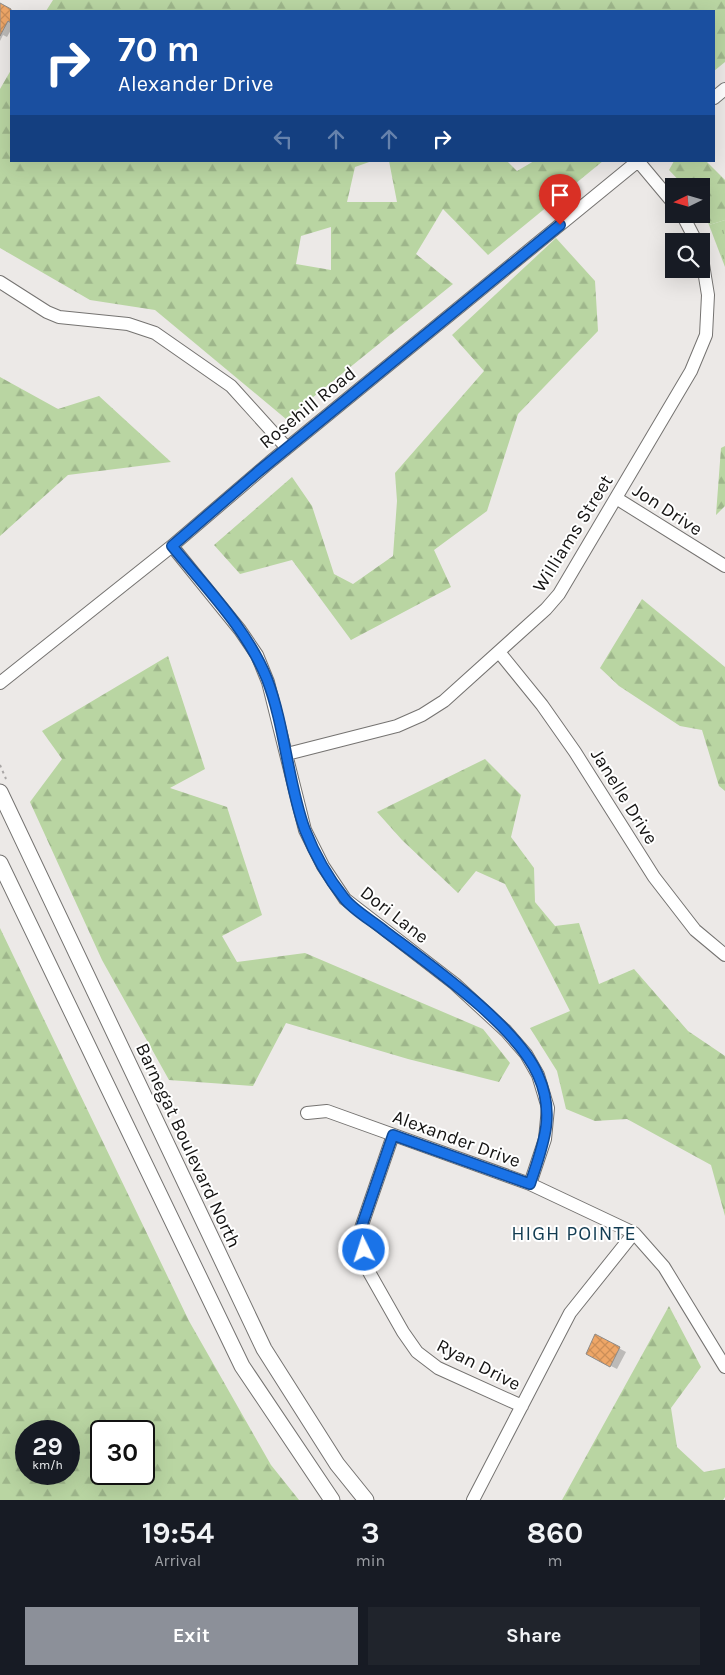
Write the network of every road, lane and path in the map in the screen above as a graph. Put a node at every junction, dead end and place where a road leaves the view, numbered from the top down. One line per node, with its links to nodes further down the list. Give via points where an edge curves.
1 (725, 89): 2 (street)
2 (715, 97)
3 (637, 162): 8 (street, Rosehill Road)
4 (639, 162): 5 (street)
5 (665, 193)
6 (705, 278): 9 (street, Williams Street, via 708,295 706,335 691,371)
7 (0, 282): 8 (street, via 59,317 128,324 155,333 230,386)
8 (287, 448): 10 (street, Rosehill Road)
9 (616, 498): 11 (street, Jon Drive); 12 (street, Williams Street, via 559,594)
10 (172, 546): 13 (street, Rosehill Road); 14 (street, Dori Lane, via 257,655 268,682)
11 (725, 566)
12 (499, 652): 14 (street, Williams Street, via 444,701 422,715 397,726); 17 (street, Janelle Drive, via 576,752 654,877 695,930)
13 (0, 683)
14 (286, 754): 20 (street, Dori Lane, via 305,830 345,899 455,984 506,1031 526,1054 538,1075 548,1108 545,1139)
15 (0, 792): 25 (street, Barnegat Boulevard North, via 264,1349 337,1464)
16 (0, 863): 24 (street, via 242,1366)
17 (725, 955)
18 (307, 1113): 19 (street, Alexander Drive, via 327,1111)
19 (393, 1135): 20 (street, Alexander Drive); 23 (street, Ryan Drive, via 360,1231 369,1272 417,1352 438,1368)
20 (530, 1184): 21 (street, Alexander Drive)
21 (634, 1233): 22 (street, Alexander Drive, via 664,1267); 23 (street, via 570,1313)
22 (725, 1367)
23 (522, 1406): 26 (street)
24 (332, 1500)
25 (366, 1500)
26 (473, 1500)

